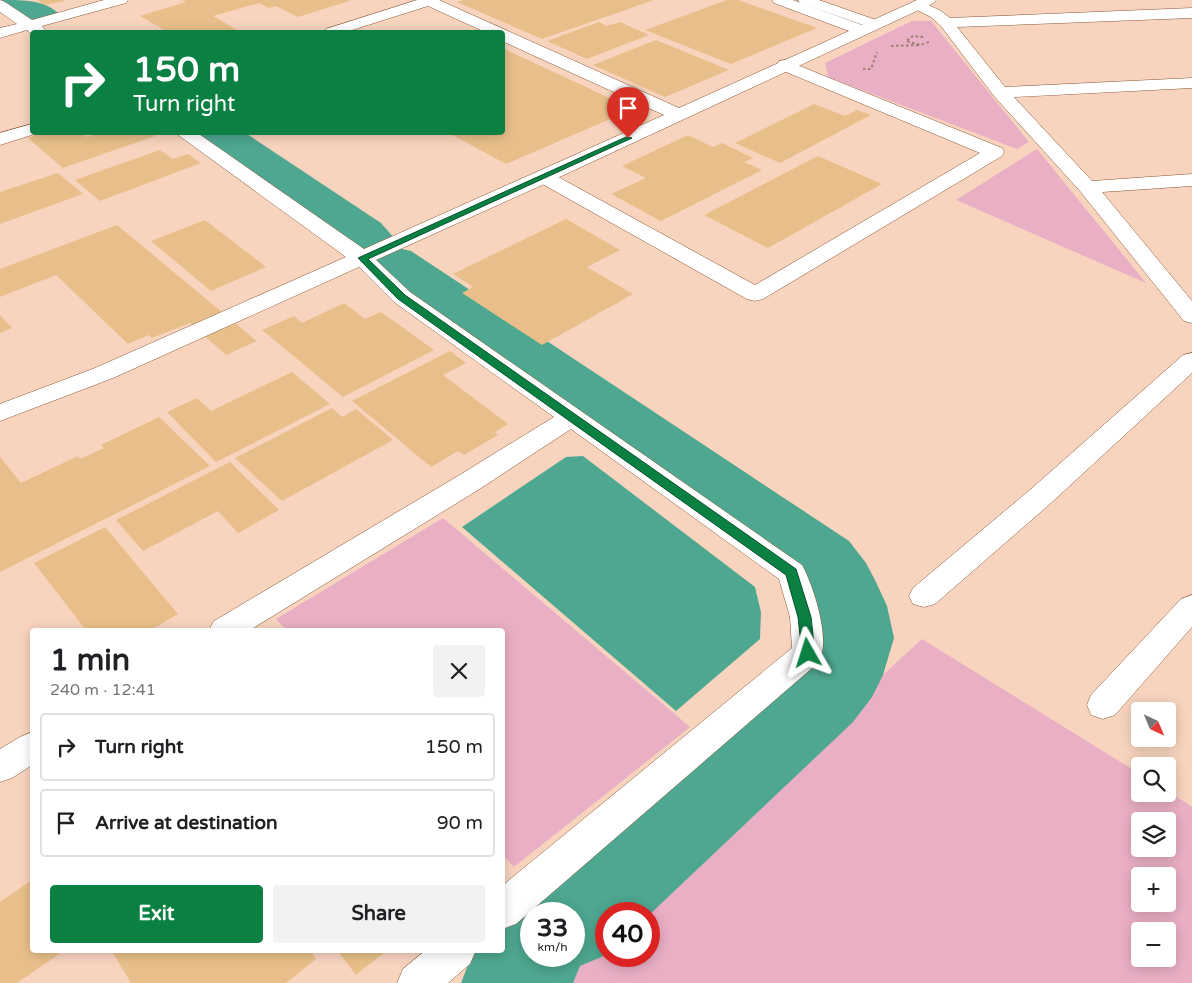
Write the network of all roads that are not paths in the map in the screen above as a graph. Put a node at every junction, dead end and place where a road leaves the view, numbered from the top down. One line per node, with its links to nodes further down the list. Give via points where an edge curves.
1 (121, 0): 9 (street)
2 (429, 0): 10 (street); 11 (street)
3 (779, 0): 13 (street)
4 (806, 0): 13 (street)
5 (923, 2): 8 (street); 13 (street)
6 (0, 5): 9 (street)
7 (1192, 13): 8 (street)
8 (946, 23): 17 (street)
9 (34, 29): 12 (street)
10 (338, 30)
11 (493, 30)
12 (0, 33)
13 (872, 33): 15 (street)
14 (505, 36): 18 (street)
15 (785, 65): 18 (street); 22 (street, via 995,152 755,294)
16 (1192, 83): 17 (street)
17 (1000, 92): 24 (street)
18 (679, 115): 22 (street)
19 (30, 130): 21 (street)
20 (187, 135): 25 (street)
21 (0, 139)
22 (544, 177): 25 (street)
23 (1192, 180): 24 (street)
24 (1087, 187): 26 (street)
25 (362, 258): 28 (street, via 104,373); 29 (street, via 402,297)
26 (1192, 316)
27 (1192, 360): 30 (street)
28 (0, 414)
29 (572, 417): 32 (street); 36 (street, via 792,572 804,617 808,653)
30 (924, 596)
31 (1192, 607): 33 (street)
32 (228, 628)
33 (1103, 705)
34 (30, 748): 35 (street)
35 (0, 767)
36 (505, 907)
37 (452, 953): 38 (street)
38 (416, 983)

